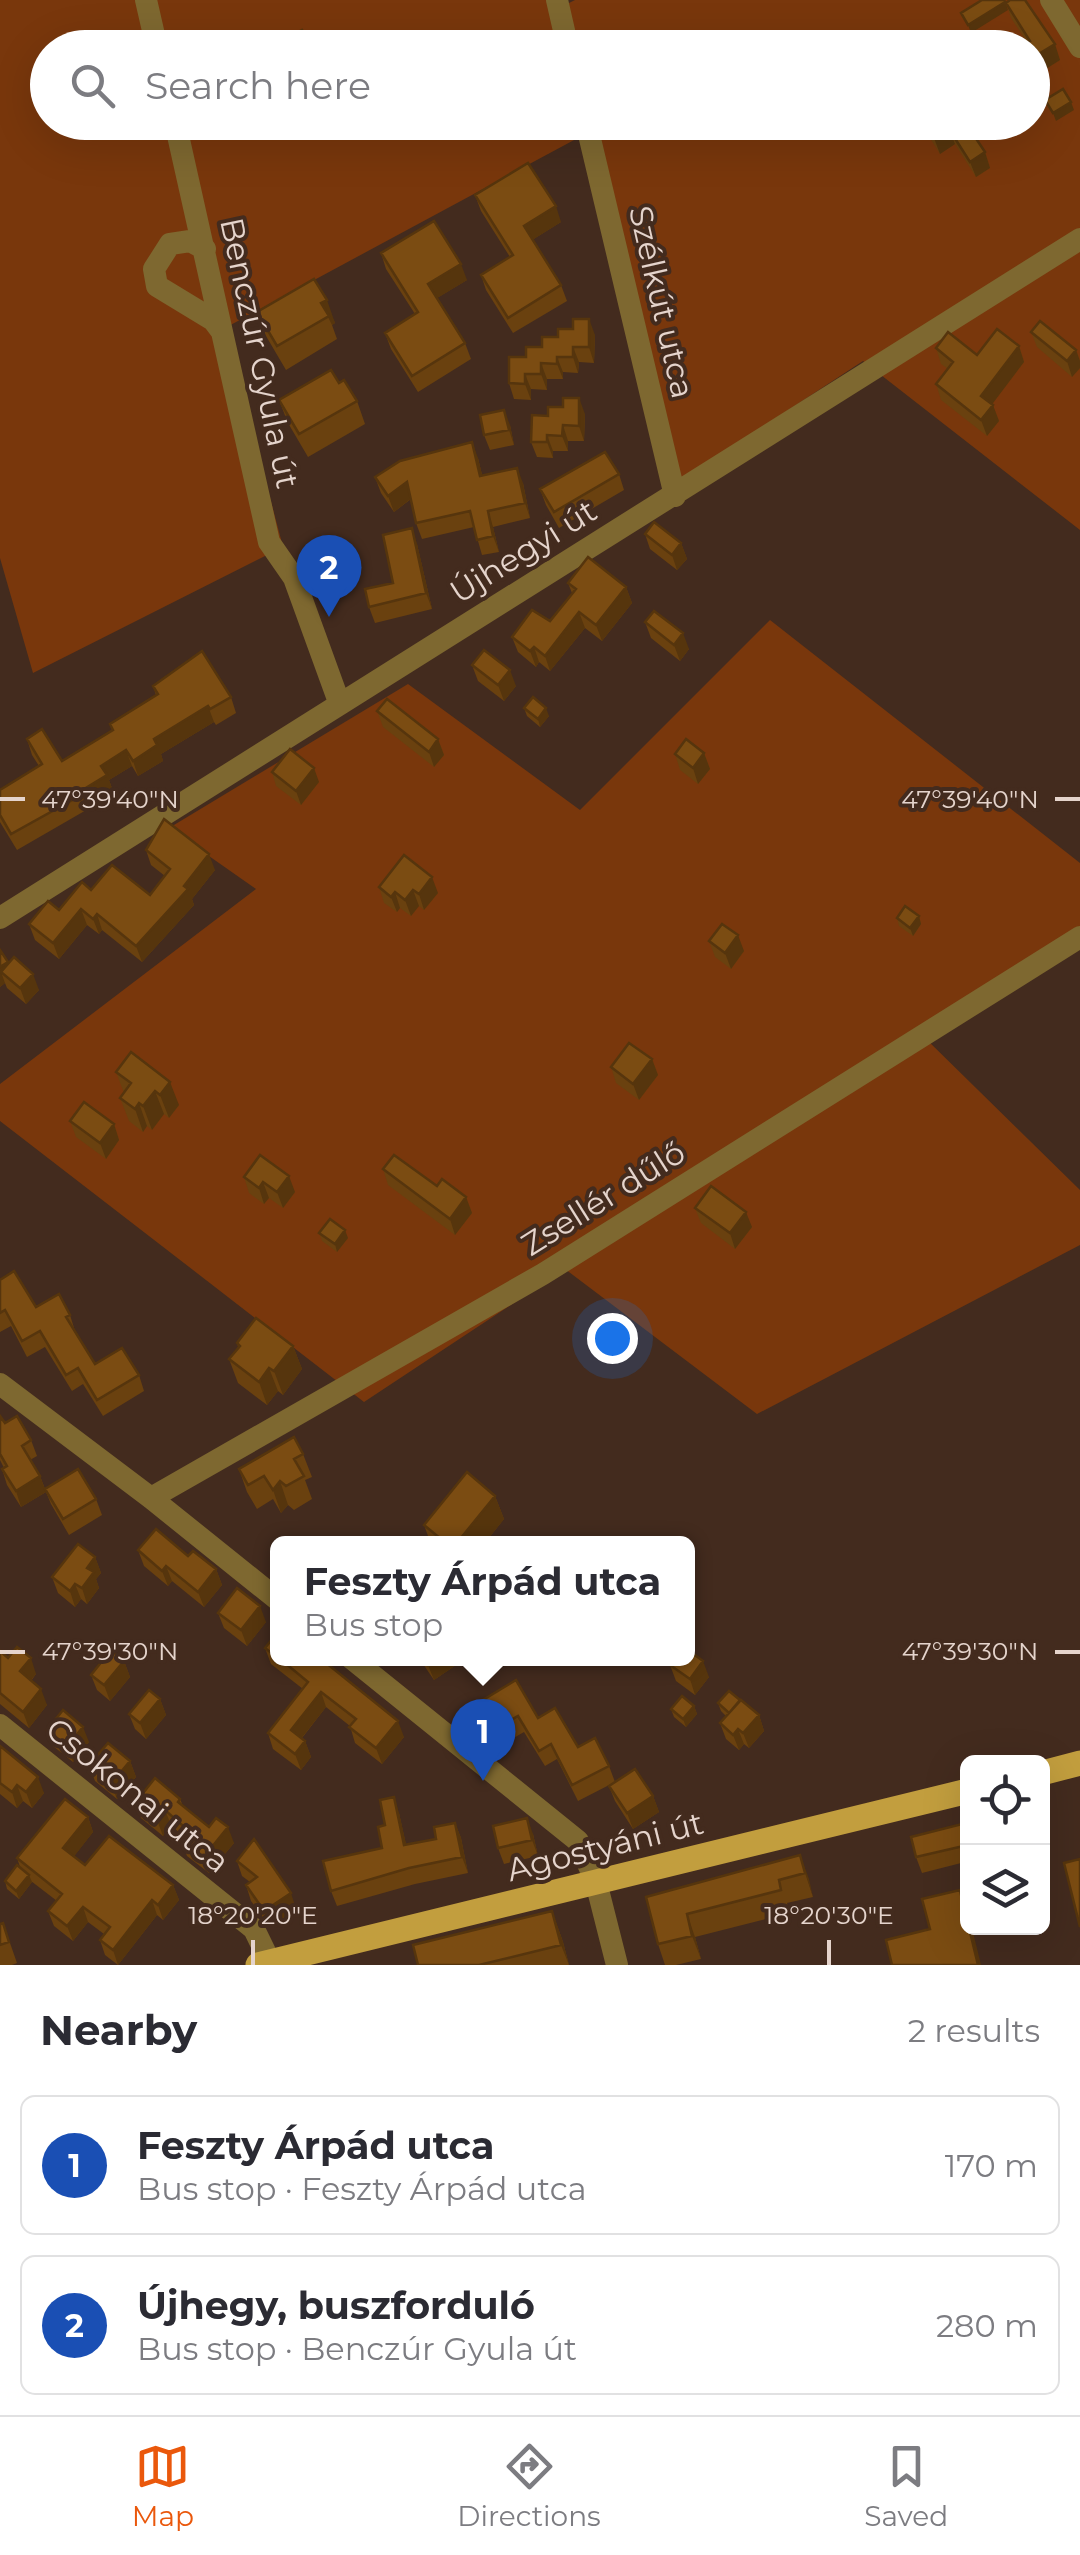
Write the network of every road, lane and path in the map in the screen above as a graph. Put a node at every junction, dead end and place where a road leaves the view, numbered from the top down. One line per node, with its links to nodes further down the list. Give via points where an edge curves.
1 (146, 0): 4 (street)
2 (557, 0): 5 (street)
3 (1052, 0): 6 (street)
4 (153, 30)
5 (564, 30)
6 (1080, 47)
7 (179, 140): 10 (street, Benczúr Gyula út)
8 (590, 140): 12 (street, Szélkút utca)
9 (1080, 239): 12 (street, Újhegyi út)
10 (205, 250): 11 (street, Benczúr Gyula út); 11 (street, via 190,242 170,244 154,269 157,286)
11 (222, 332): 13 (street, Benczúr Gyula út, via 269,542 294,578)
12 (674, 496): 13 (street, Újhegyi út)
13 (339, 702): 14 (street, Újhegyi út)
14 (0, 918)
15 (1080, 937): 17 (street, Zsellér dűlő, via 543,1274)
16 (0, 1384): 17 (street)
17 (151, 1498): 18 (street)
18 (270, 1594)
19 (361, 1666): 24 (street, via 578,1841)
20 (0, 1726): 25 (street, Csokonai utca, via 254,1930)
21 (1080, 1764): 22 (main road)
22 (1050, 1771)
23 (960, 1793): 24 (main road, Agostyáni út)
24 (596, 1882): 25 (main road, Agostyáni út); 26 (street)
25 (264, 1964)
26 (617, 1965)

